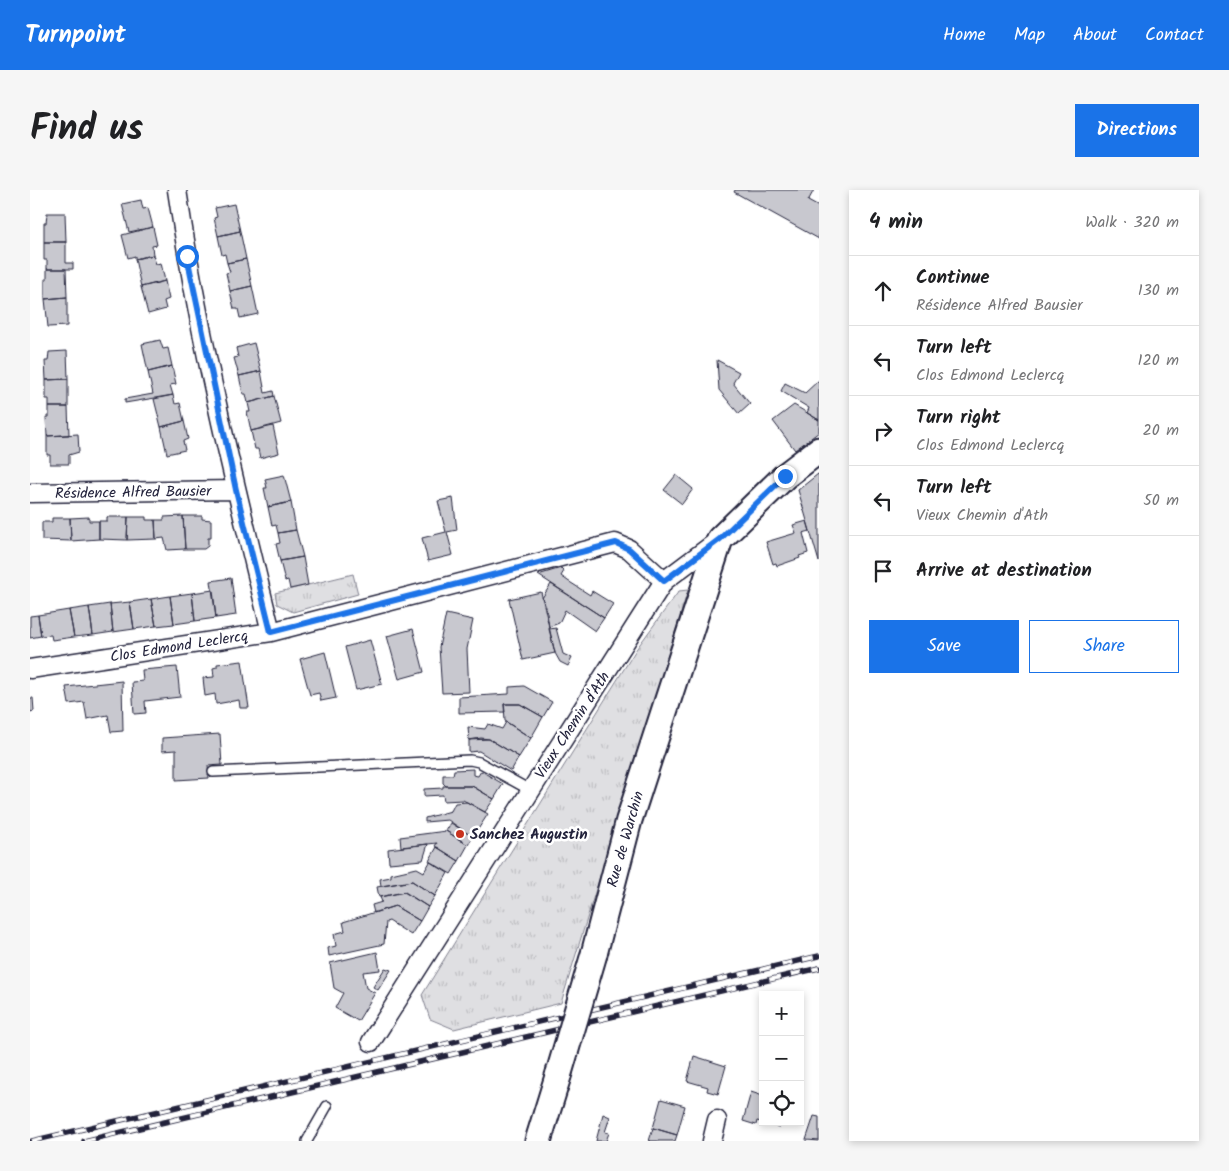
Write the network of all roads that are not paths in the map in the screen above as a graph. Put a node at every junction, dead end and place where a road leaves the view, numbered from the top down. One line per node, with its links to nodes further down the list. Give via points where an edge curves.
1 (177, 190): 3 (street, via 187,256)
2 (819, 450): 5 (street, Vieux Chemin d'Ath, via 785,476)
3 (236, 490): 4 (street, Résidence Alfred Bausier); 7 (street)
4 (30, 493)
5 (720, 539): 6 (street, Vieux Chemin d'Ath); 14 (street, Rue de Warchin, bridge, via 629,820)
6 (664, 581): 7 (street, Clos Edmond Leclercq, via 629,549 616,543); 10 (street, Vieux Chemin d'Ath)
7 (271, 632): 8 (street, Clos Edmond Leclercq)
8 (30, 669)
9 (213, 772): 10 (lane, via 470,760)
10 (530, 790): 11 (street, Vieux Chemin d'Ath)
11 (371, 1042)
12 (327, 1106): 15 (lane)
13 (717, 1120): 16 (street)
14 (540, 1140)
15 (307, 1141)
16 (712, 1141)

